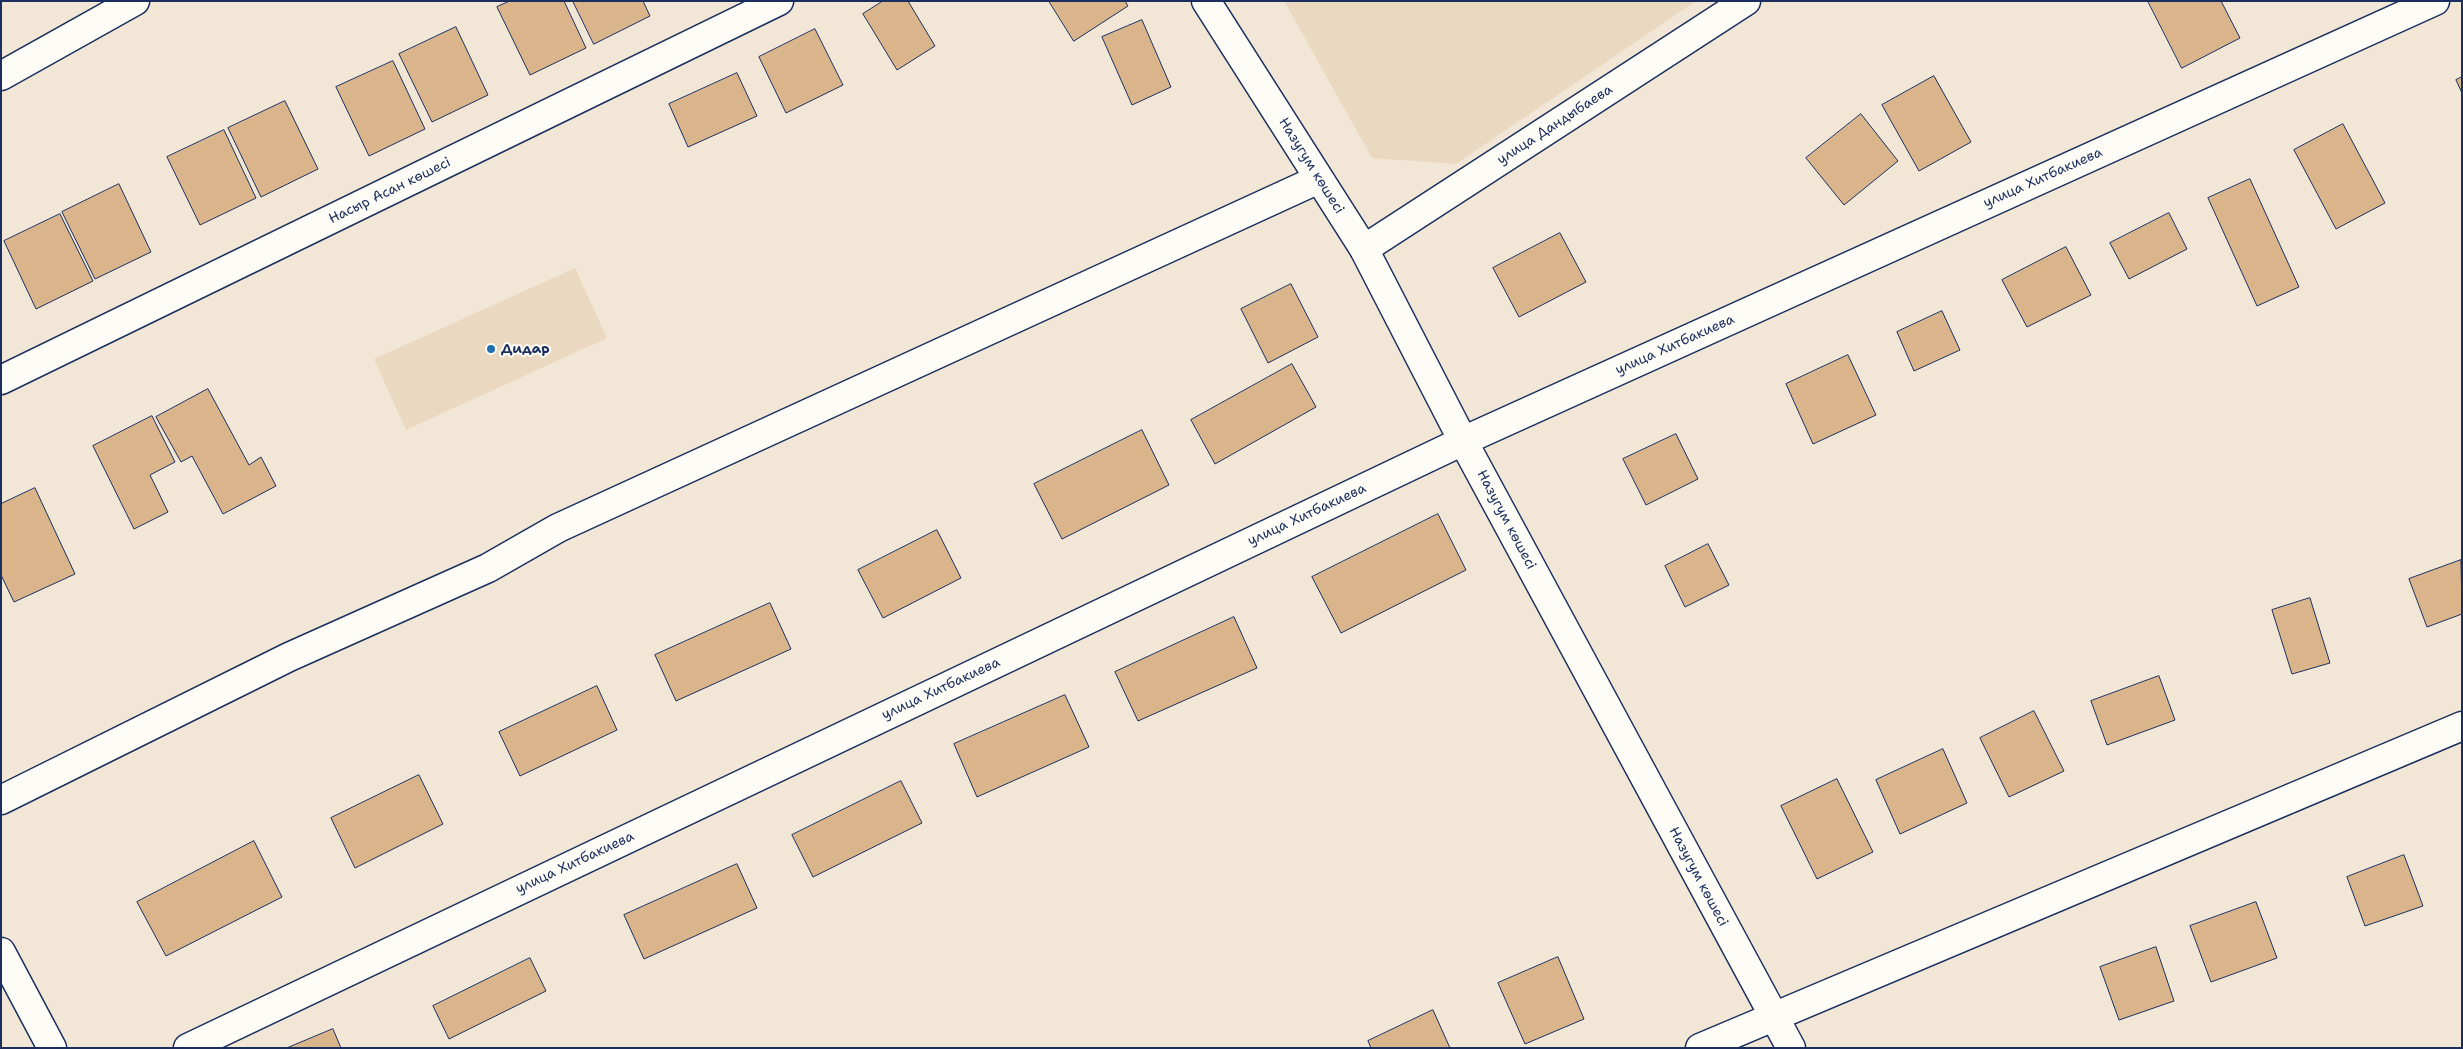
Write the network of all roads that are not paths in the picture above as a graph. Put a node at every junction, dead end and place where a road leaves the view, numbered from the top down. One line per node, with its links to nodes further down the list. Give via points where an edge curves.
1 (135, 1): 6 (street)
2 (779, 1): 9 (street, Насыр Асан көшесі)
3 (1206, 1): 7 (street, Назугум көшесі)
4 (1746, 1): 8 (street, улица Дандыбаева)
5 (2435, 1): 10 (street, улица Хитбакиева)
6 (1, 76)
7 (1319, 179): 8 (street, Назугум көшесі); 12 (street, via 558,528 488,568 289,657)
8 (1364, 249): 10 (street, Назугум көшесі)
9 (1, 380)
10 (1464, 441): 14 (street, Назугум көшесі); 16 (street, улица Хитбакиева)
11 (2462, 726): 14 (street)
12 (1, 800)
13 (1, 952): 15 (street)
14 (1774, 1017): 17 (street); 18 (street, Назугум көшесі)
15 (52, 1048)
16 (188, 1048)
17 (1700, 1048)
18 (1791, 1048)

